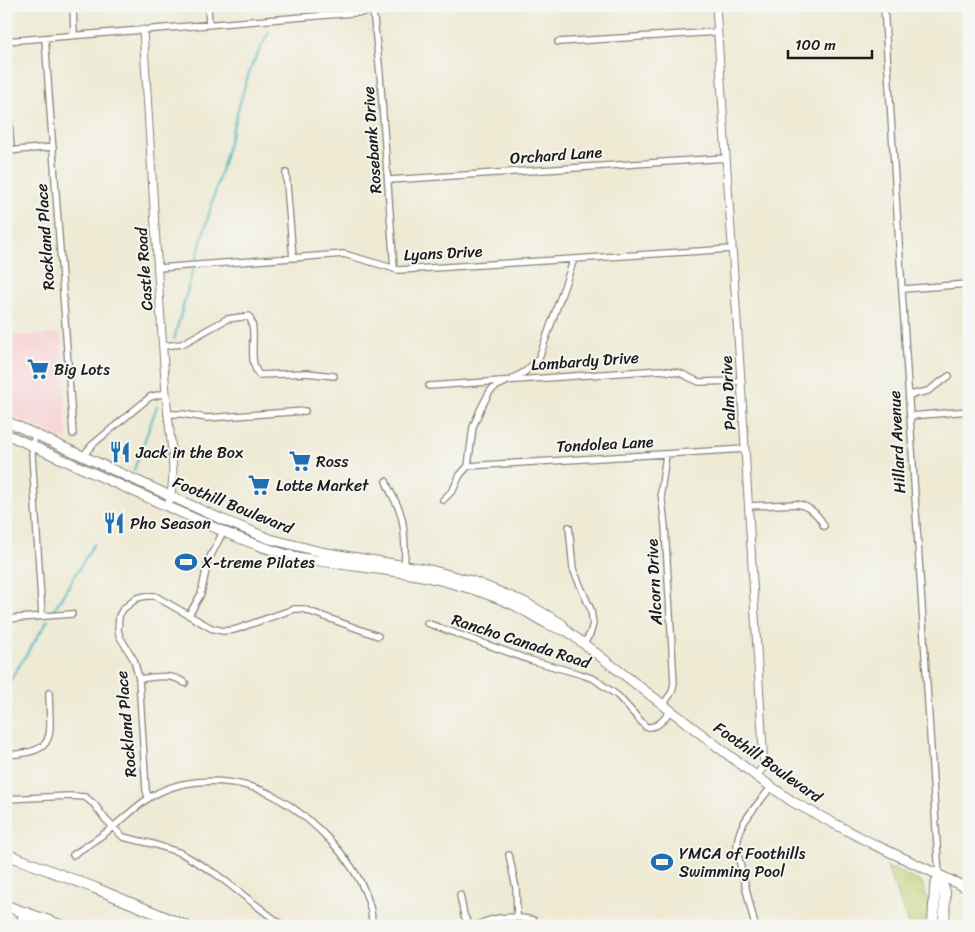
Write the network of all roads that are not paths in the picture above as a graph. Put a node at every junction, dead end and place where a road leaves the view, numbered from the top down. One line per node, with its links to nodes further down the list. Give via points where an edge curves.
1 (73, 6): 10 (street)
2 (208, 6): 7 (street)
3 (380, 6): 6 (street)
4 (716, 6): 9 (street, Palm Drive)
5 (884, 6): 26 (street, Hillard Avenue)
6 (373, 10): 7 (street); 19 (street, Rosebank Drive)
7 (209, 25): 8 (street)
8 (143, 30): 10 (street); 23 (street, Castle Road)
9 (718, 32): 13 (street); 17 (street, Palm Drive)
10 (74, 35): 11 (street)
11 (45, 38): 12 (street); 15 (street, Rockland Place)
12 (6, 41)
13 (558, 42)
14 (6, 78): 16 (street)
15 (53, 147): 16 (street); 42 (street, Rockland Place)
16 (9, 150)
17 (726, 158): 19 (street, Orchard Lane); 20 (street, Palm Drive)
18 (286, 173): 21 (street)
19 (388, 180): 24 (street, Rosebank Drive)
20 (732, 249): 22 (street, Lyans Drive); 31 (street, Palm Drive)
21 (293, 258): 23 (street, Lyans Drive); 24 (street, Lyans Drive, via 344,254)
22 (574, 259): 24 (street, Lyans Drive); 30 (street, via 539,358)
23 (158, 268): 27 (street, Castle Road)
24 (394, 269)
25 (969, 284): 26 (street)
26 (903, 289): 34 (street, Hillard Avenue)
27 (163, 346): 28 (street, via 182,344 227,319 249,316 258,375 307,373); 33 (street, Castle Road)
28 (334, 376)
29 (949, 376): 34 (street, via 928,391)
30 (512, 380): 31 (street, Lombardy Drive, via 661,370 680,373 699,382); 32 (street, Lombardy Drive); 47 (street, via 493,388 481,408 473,427)
31 (741, 380): 44 (street, Palm Drive)
32 (429, 386)
33 (166, 393): 37 (street, Castle Road); 46 (street, via 150,396)
34 (910, 395): 38 (street, Hillard Avenue)
35 (305, 411): 37 (street, via 207,418)
36 (969, 411): 38 (street)
37 (167, 414): 49 (street, Castle Road, via 173,484)
38 (911, 416): 79 (street, Hillard Avenue)
39 (6, 421): 41 (main road, Foothill Boulevard)
40 (6, 434): 43 (main road, Foothill Boulevard)
41 (35, 434): 43 (street); 46 (main road, Foothill Boulevard)
42 (73, 434)
43 (32, 446): 51 (main road, Foothill Boulevard); 61 (street)
44 (745, 449): 45 (street, Tondolea Lane); 52 (street, Palm Drive)
45 (666, 455): 47 (street, Tondolea Lane); 69 (street, Alcorn Drive, via 661,501 674,683)
46 (83, 456): 49 (main road, Foothill Boulevard)
47 (468, 466): 50 (street)
48 (386, 481): 58 (street, via 399,509)
49 (171, 496): 51 (street, Castle Road); 53 (main road, Foothill Boulevard)
50 (444, 500)
51 (168, 506): 56 (main road, Foothill Boulevard)
52 (748, 506): 54 (street, via 803,505 822,520); 71 (street, Palm Drive, via 764,766)
53 (227, 522): 56 (street); 57 (main road, Foothill Boulevard, via 270,539)
54 (824, 526)
55 (569, 527): 65 (street, via 573,569 591,610 593,624)
56 (223, 531): 57 (main road, Foothill Boulevard, via 282,554); 60 (street, via 208,561 201,594)
57 (345, 560): 58 (main road, Foothill Boulevard)
58 (404, 569): 65 (main road, Foothill Boulevard, via 451,575 507,594 562,624)
59 (72, 614): 61 (street)
60 (189, 615): 64 (street, Rockland Place, via 223,632 283,612 303,609); 66 (street, Rockland Place, via 149,596 132,600 123,609 118,630 134,660)
61 (42, 616): 62 (street)
62 (6, 619)
63 (427, 624): 69 (street, Rancho Canada Road, via 594,679 618,696 646,727 660,724)
64 (378, 636)
65 (584, 643): 69 (main road, Foothill Boulevard)
66 (139, 679): 67 (street, via 171,676); 73 (street, Rockland Place)
67 (185, 683)
68 (50, 693): 70 (street, via 50,730 45,746 27,754)
69 (667, 708): 71 (main road, Foothill Boulevard)
70 (6, 755)
71 (756, 776): 72 (main road, Foothill Boulevard)
72 (771, 787): 79 (main road, Foothill Boulevard, via 829,823); 93 (street, via 741,826 737,841)
73 (148, 796): 75 (street); 90 (street, via 184,784 224,781 275,797 304,816 352,868 367,898)
74 (6, 799): 75 (street, via 85,797)
75 (113, 827): 77 (street); 89 (street, via 122,837 180,853 216,874)
76 (6, 854): 88 (highway)
77 (73, 855)
78 (509, 855): 84 (street, via 516,888)
79 (939, 876): 80 (main road, Foothill Boulevard); 94 (highway, Hillard Avenue, via 935,888); 95 (highway, Hillard Avenue, via 945,892)
80 (969, 889)
81 (460, 895): 91 (street)
82 (6, 906): 87 (highway)
83 (6, 911): 86 (highway)
84 (517, 916): 85 (street); 92 (street, via 492,918)
85 (533, 920)
86 (40, 926)
87 (63, 926)
88 (186, 926)
89 (283, 926)
90 (372, 926)
91 (469, 926)
92 (475, 926)
93 (754, 926)
94 (933, 926)
95 (944, 926)

